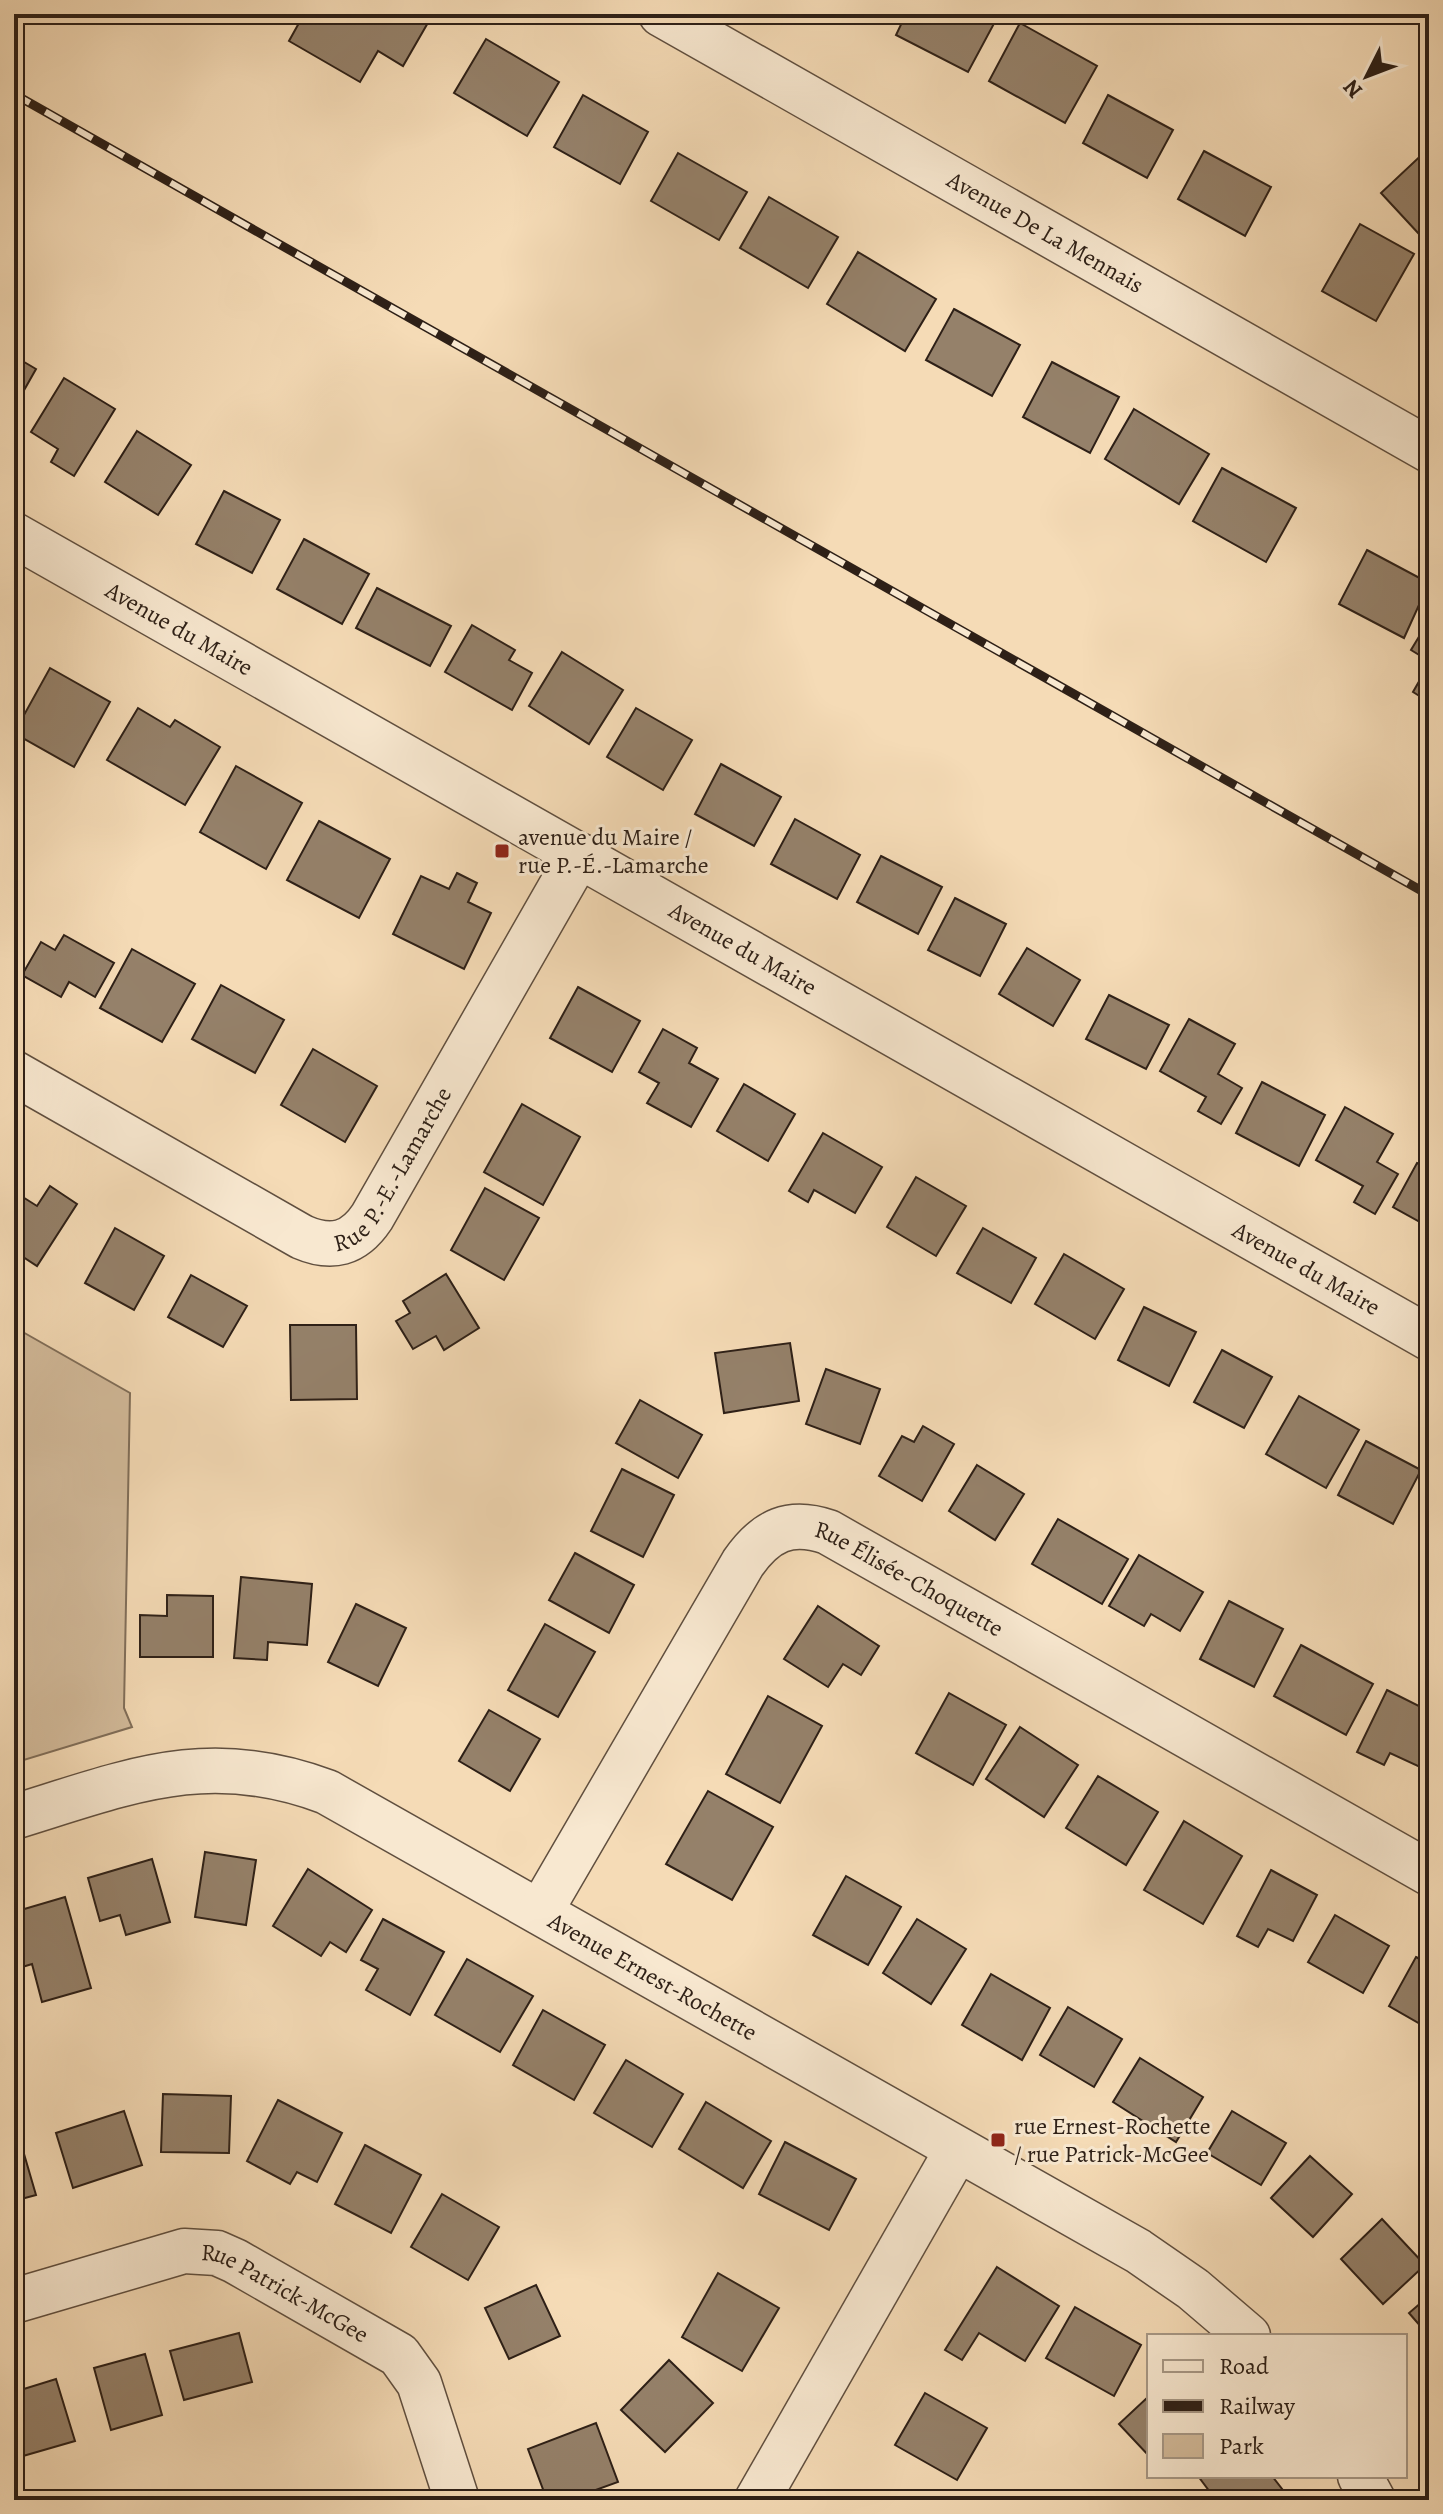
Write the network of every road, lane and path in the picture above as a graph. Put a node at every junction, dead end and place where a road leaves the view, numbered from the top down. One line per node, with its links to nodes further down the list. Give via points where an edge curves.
1 (661, 14): 2 (street, Avenue De La Mennais)
2 (1425, 438)
3 (14, 535): 4 (street, Avenue du Maire)
4 (579, 855): 5 (street, Rue P.-E.-Lamarche, via 372,1217 342,1243 302,1237); 6 (street, Avenue du Maire)
5 (14, 1073)
6 (1429, 1338)
7 (14, 1817): 9 (street, Avenue Ernest-Rochette, via 154,1775 211,1769 258,1773 306,1784 347,1802)
8 (1429, 1873): 9 (street, Rue Élisée-Choquette, via 828,1532 795,1525 766,1536 743,1563)
9 (540, 1912): 10 (street, Avenue Ernest-Rochette)
10 (957, 2150): 12 (street, Avenue Ernest-Rochette, via 1138,2251); 15 (street)
11 (14, 2301): 14 (street, Rue Patrick-McGee, via 184,2251 217,2253 235,2261 399,2355 419,2383)
12 (1246, 2334)
13 (1361, 2478): 16 (street)
14 (457, 2500)
15 (757, 2500)
16 (1373, 2500)

